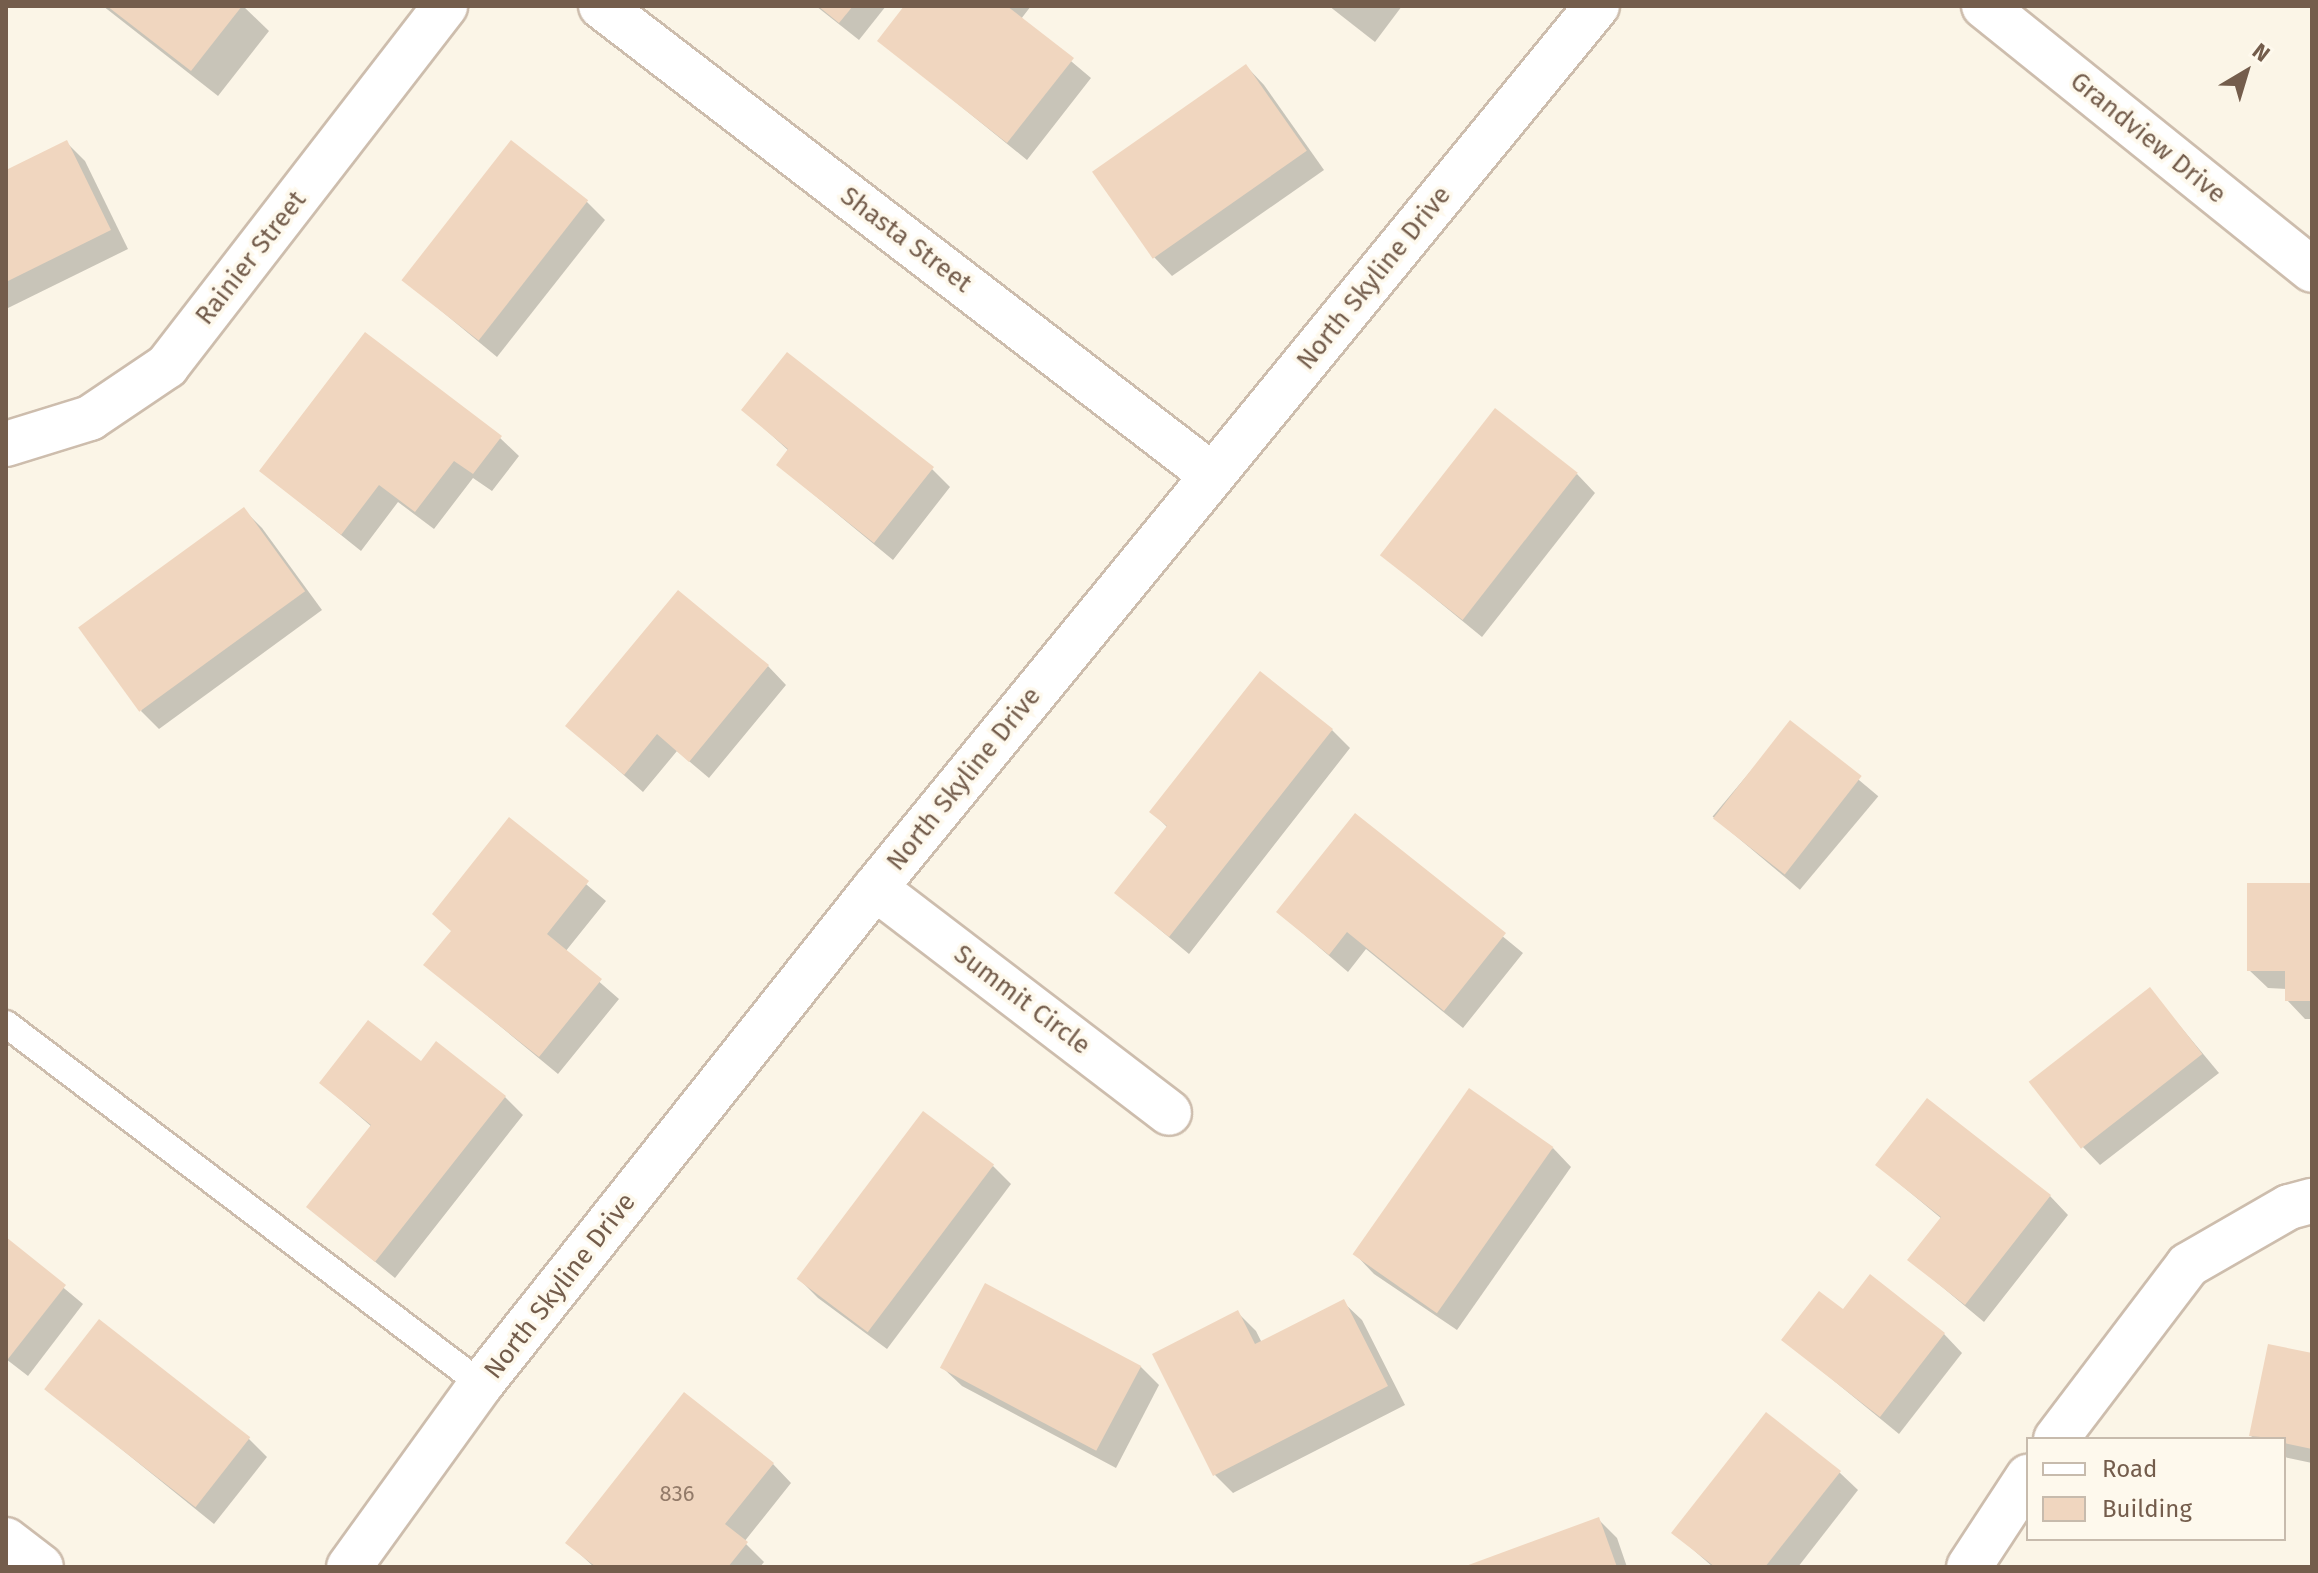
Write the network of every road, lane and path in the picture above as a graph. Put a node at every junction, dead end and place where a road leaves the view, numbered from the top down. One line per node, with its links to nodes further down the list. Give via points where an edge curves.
1 (445, 6): 6 (main road, Rainier Street, via 167,366 90,418)
2 (601, 6): 7 (main road, Shasta Street)
3 (1597, 6): 7 (main road, North Skyline Drive)
4 (1984, 6): 5 (main road, Grandview Drive)
5 (2312, 270)
6 (6, 444)
7 (1212, 475): 8 (main road, North Skyline Drive)
8 (875, 888): 10 (main road, Summit Circle); 12 (main road, North Skyline Drive)
9 (6, 1024): 12 (lane)
10 (1169, 1113)
11 (2312, 1201): 13 (main road, via 2289,1207 2188,1265)
12 (481, 1384): 17 (main road, North Skyline Drive)
13 (2058, 1437)
14 (2026, 1480): 18 (main road)
15 (6, 1540): 16 (main road)
16 (41, 1567)
17 (349, 1567)
18 (1969, 1567)

